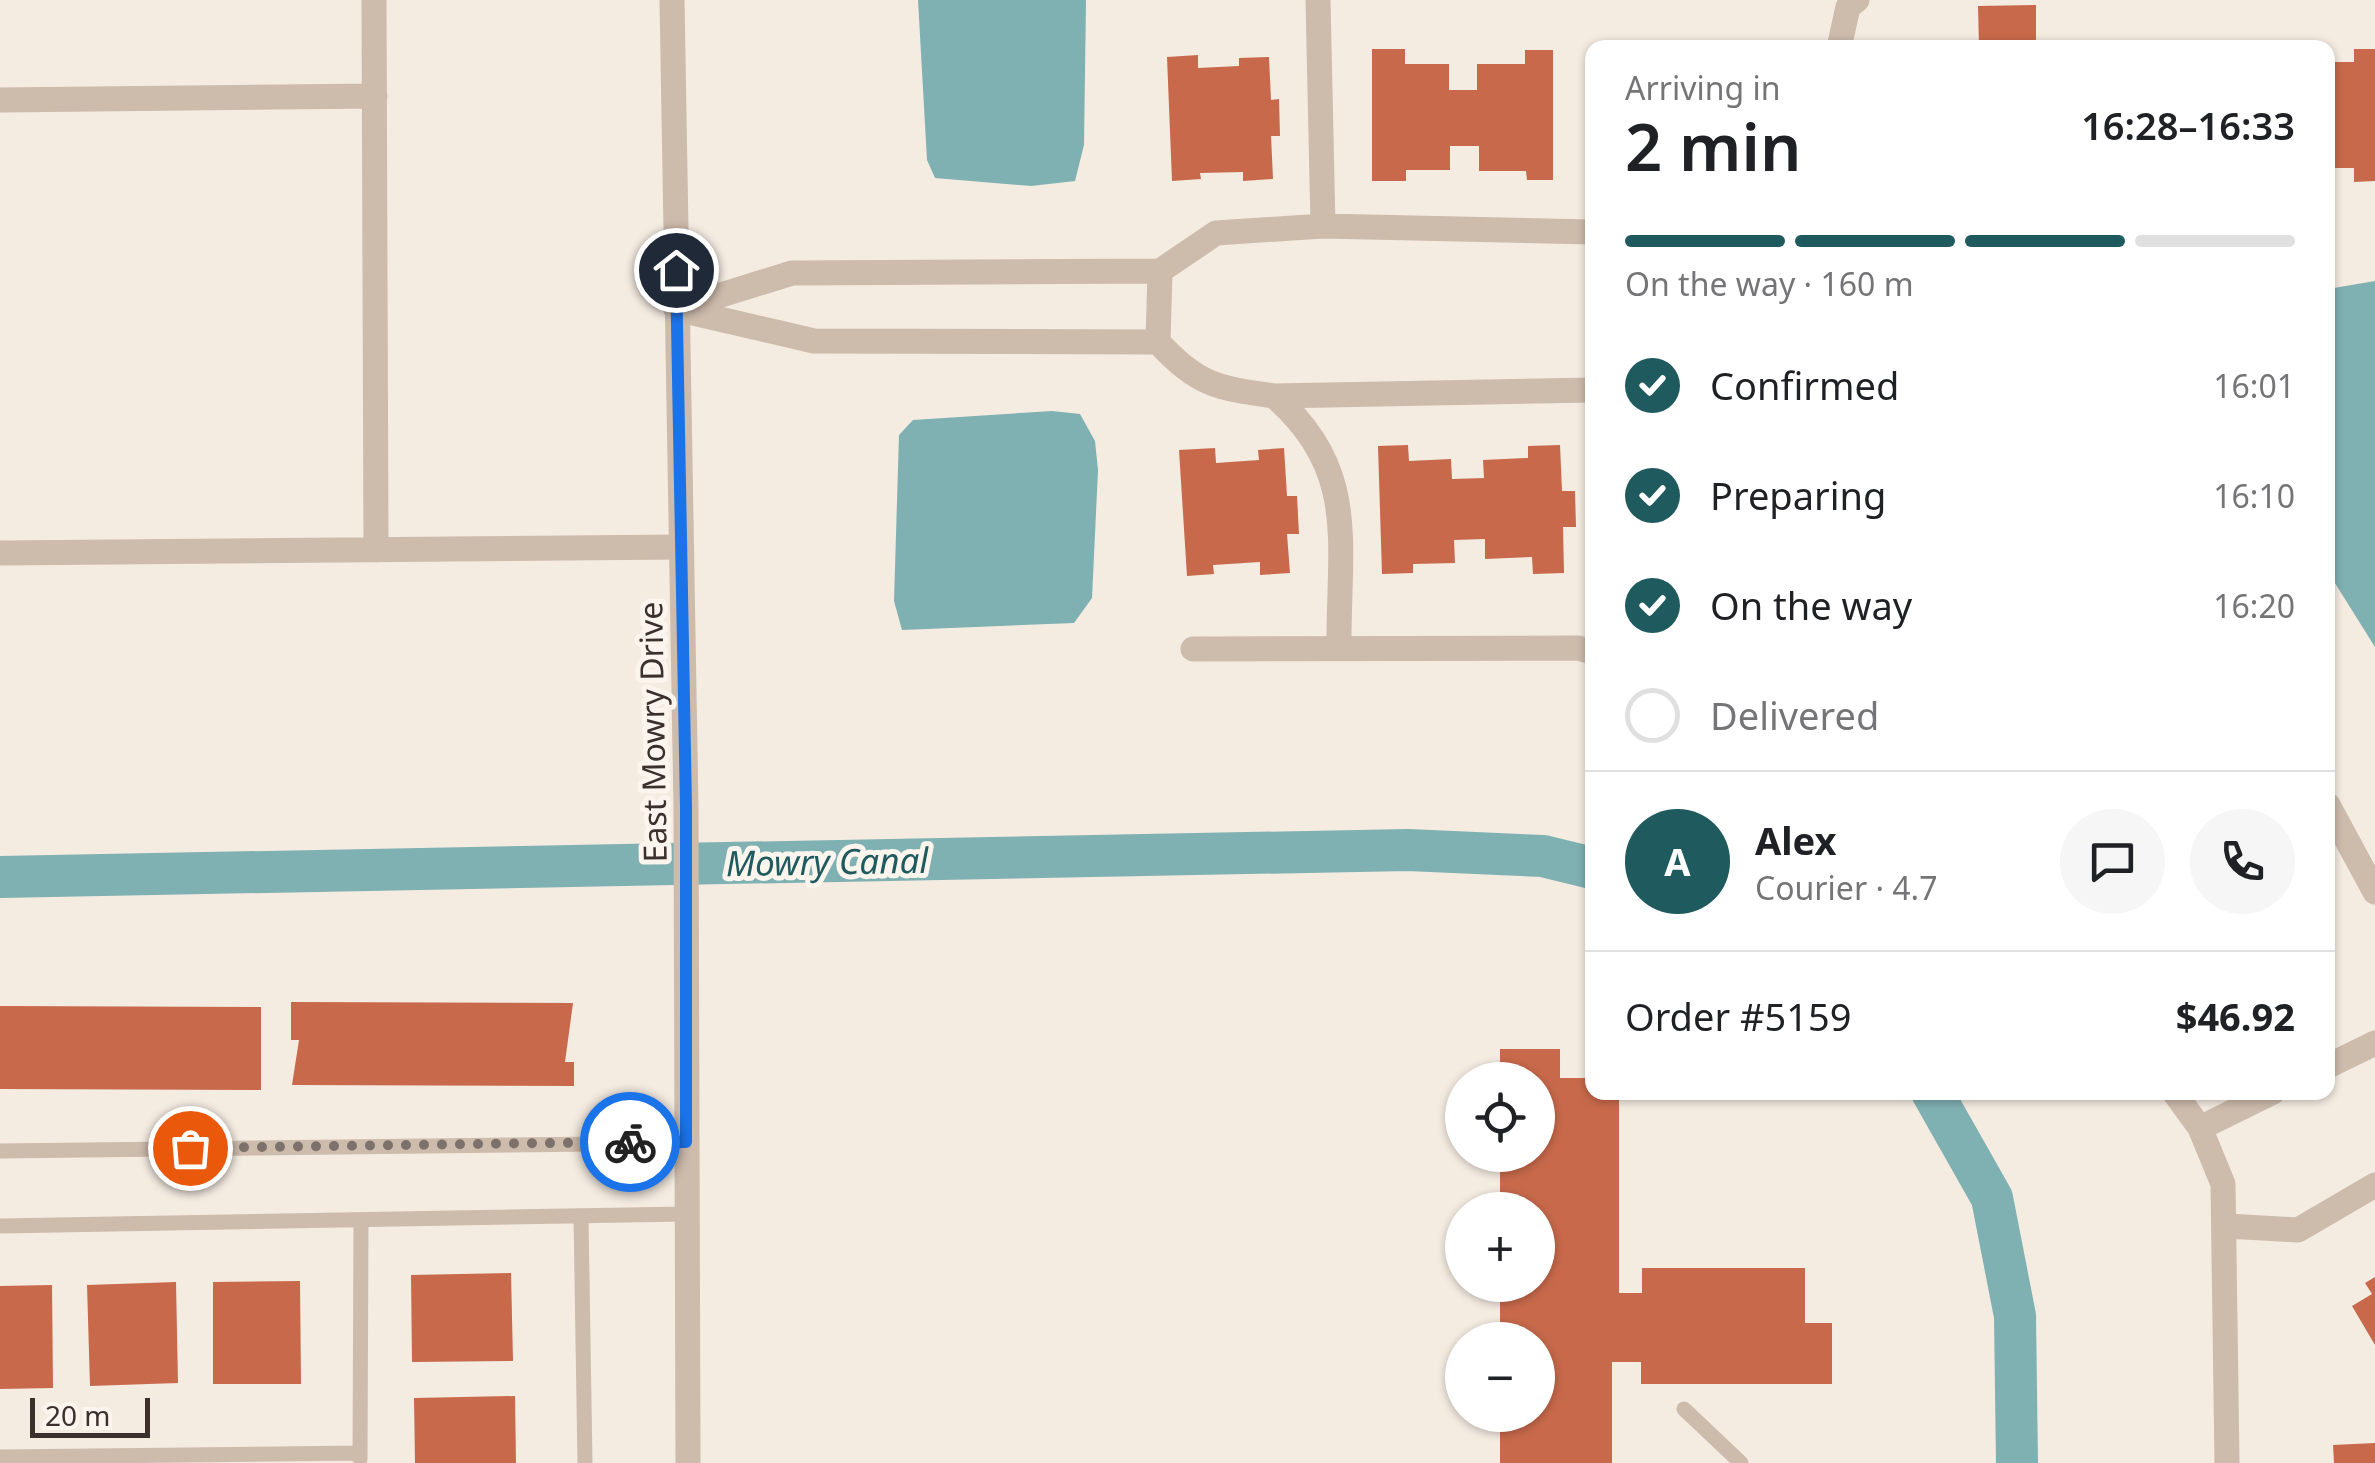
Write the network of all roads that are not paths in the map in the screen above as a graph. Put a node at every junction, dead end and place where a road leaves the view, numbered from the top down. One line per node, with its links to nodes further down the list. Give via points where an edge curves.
1 (374, 0): 6 (street)
2 (672, 0): 11 (street, East Mowry Drive)
3 (1318, 0): 8 (street)
4 (1845, 2): 5 (street)
5 (1839, 40)
6 (374, 96): 7 (street); 16 (street)
7 (0, 100)
8 (1323, 226): 9 (street); 10 (street, via 1216,233)
9 (1585, 232)
10 (1160, 271): 11 (street, via 792,273); 12 (street)
11 (676, 308): 12 (street, via 814,341); 15 (street, East Mowry Drive)
12 (1158, 342): 14 (street, via 1187,374 1229,390)
13 (1585, 390): 14 (street)
14 (1274, 396): 18 (street, via 1304,422 1338,490)
15 (681, 548): 16 (street); 28 (street, East Mowry Drive)
16 (376, 550): 17 (street)
17 (0, 553)
18 (1339, 648): 19 (street); 20 (street)
19 (1192, 649)
20 (1585, 650)
21 (2335, 817): 22 (street)
22 (2375, 892)
23 (2375, 1043): 24 (street)
24 (2335, 1063)
25 (2180, 1100): 27 (street)
26 (2257, 1100): 27 (street)
27 (2200, 1128): 35 (street, via 2223,1184)
28 (686, 1142): 29 (lane); 31 (street, East Mowry Drive)
29 (0, 1151)
30 (2375, 1185): 35 (street, via 2298,1230)
31 (686, 1214): 32 (lane); 40 (street, East Mowry Drive)
32 (580, 1217): 33 (lane); 39 (lane)
33 (361, 1221): 34 (lane); 38 (lane)
34 (0, 1226)
35 (2226, 1226): 42 (street)
36 (1684, 1409): 41 (lane)
37 (0, 1457): 38 (lane)
38 (360, 1458)
39 (584, 1463)
40 (688, 1463)
41 (1741, 1463)
42 (2226, 1463)

